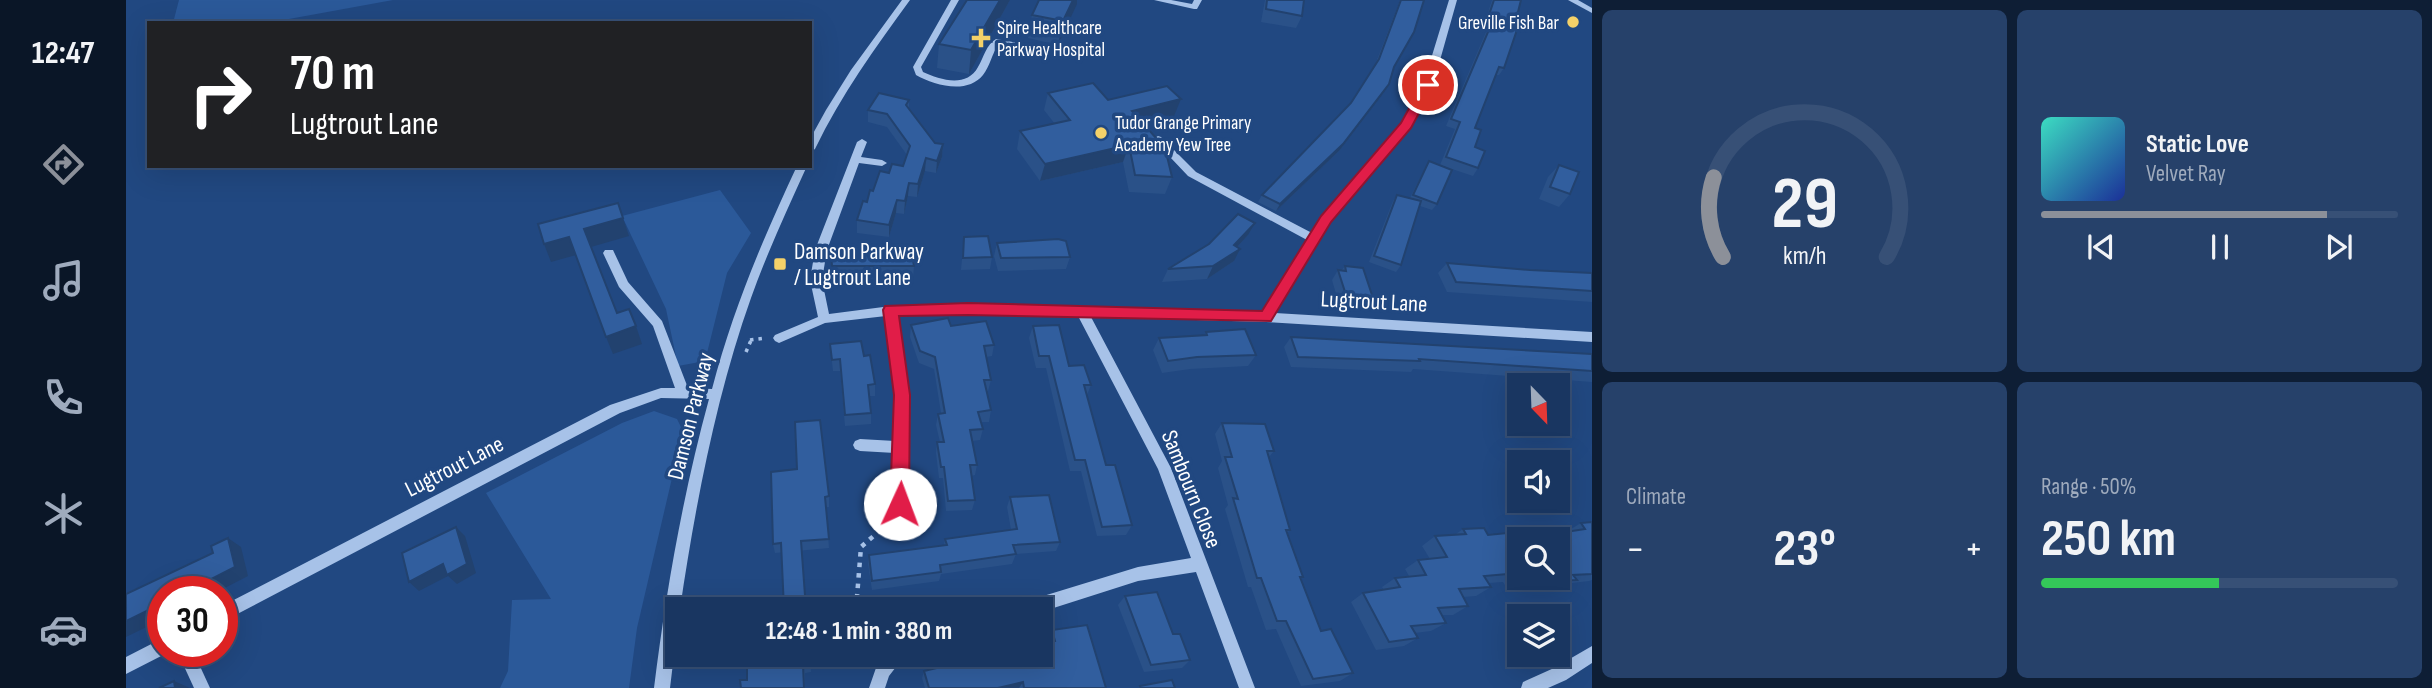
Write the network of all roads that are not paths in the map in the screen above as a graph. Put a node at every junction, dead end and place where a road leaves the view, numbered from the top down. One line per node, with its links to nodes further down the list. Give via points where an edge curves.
1 (906, 0): 11 (street, via 867,53)
2 (955, 0): 8 (street, via 917,67 929,79 953,83 977,77 996,42)
3 (1198, 0): 6 (street, via 1194,7)
4 (1453, 0): 15 (street, via 1428,85 1406,125)
5 (1572, 0): 7 (street)
6 (1164, 1)
7 (1592, 11)
8 (1039, 50)
9 (1158, 139): 15 (street, via 1192,174)
10 (862, 142): 12 (street)
11 (812, 145)
12 (855, 159): 13 (street); 20 (street, via 821,250 816,280)
13 (882, 163)
14 (801, 168): 24 (street, Damson Parkway, via 765,248)
15 (1314, 239): 19 (street)
16 (609, 253): 23 (street, via 623,284 658,324)
17 (891, 310): 18 (street, Lugtrout Lane); 20 (street, Lugtrout Lane); 26 (street, via 902,395)
18 (1082, 312): 19 (street, Lugtrout Lane); 28 (street, Sambourn Close, via 1164,468)
19 (1266, 317): 21 (street, Lugtrout Lane)
20 (824, 319): 22 (street, Lugtrout Lane)
21 (1592, 337)
22 (779, 338)
23 (683, 393): 24 (street, Lugtrout Lane); 30 (street, Lugtrout Lane, via 661,393 615,409)
24 (717, 394): 37 (street, Damson Parkway, via 672,593)
25 (860, 445): 26 (street)
26 (902, 447): 27 (street)
27 (900, 504)
28 (1198, 565): 29 (street, via 1138,574); 39 (street, Sambourn Close)
29 (1053, 601)
30 (238, 606)
31 (1592, 654): 40 (street)
32 (147, 655): 33 (street)
33 (126, 666)
34 (192, 667): 36 (street)
35 (887, 667): 38 (street)
36 (202, 688)
37 (662, 688)
38 (877, 688)
39 (1247, 688)
40 (1529, 688)

